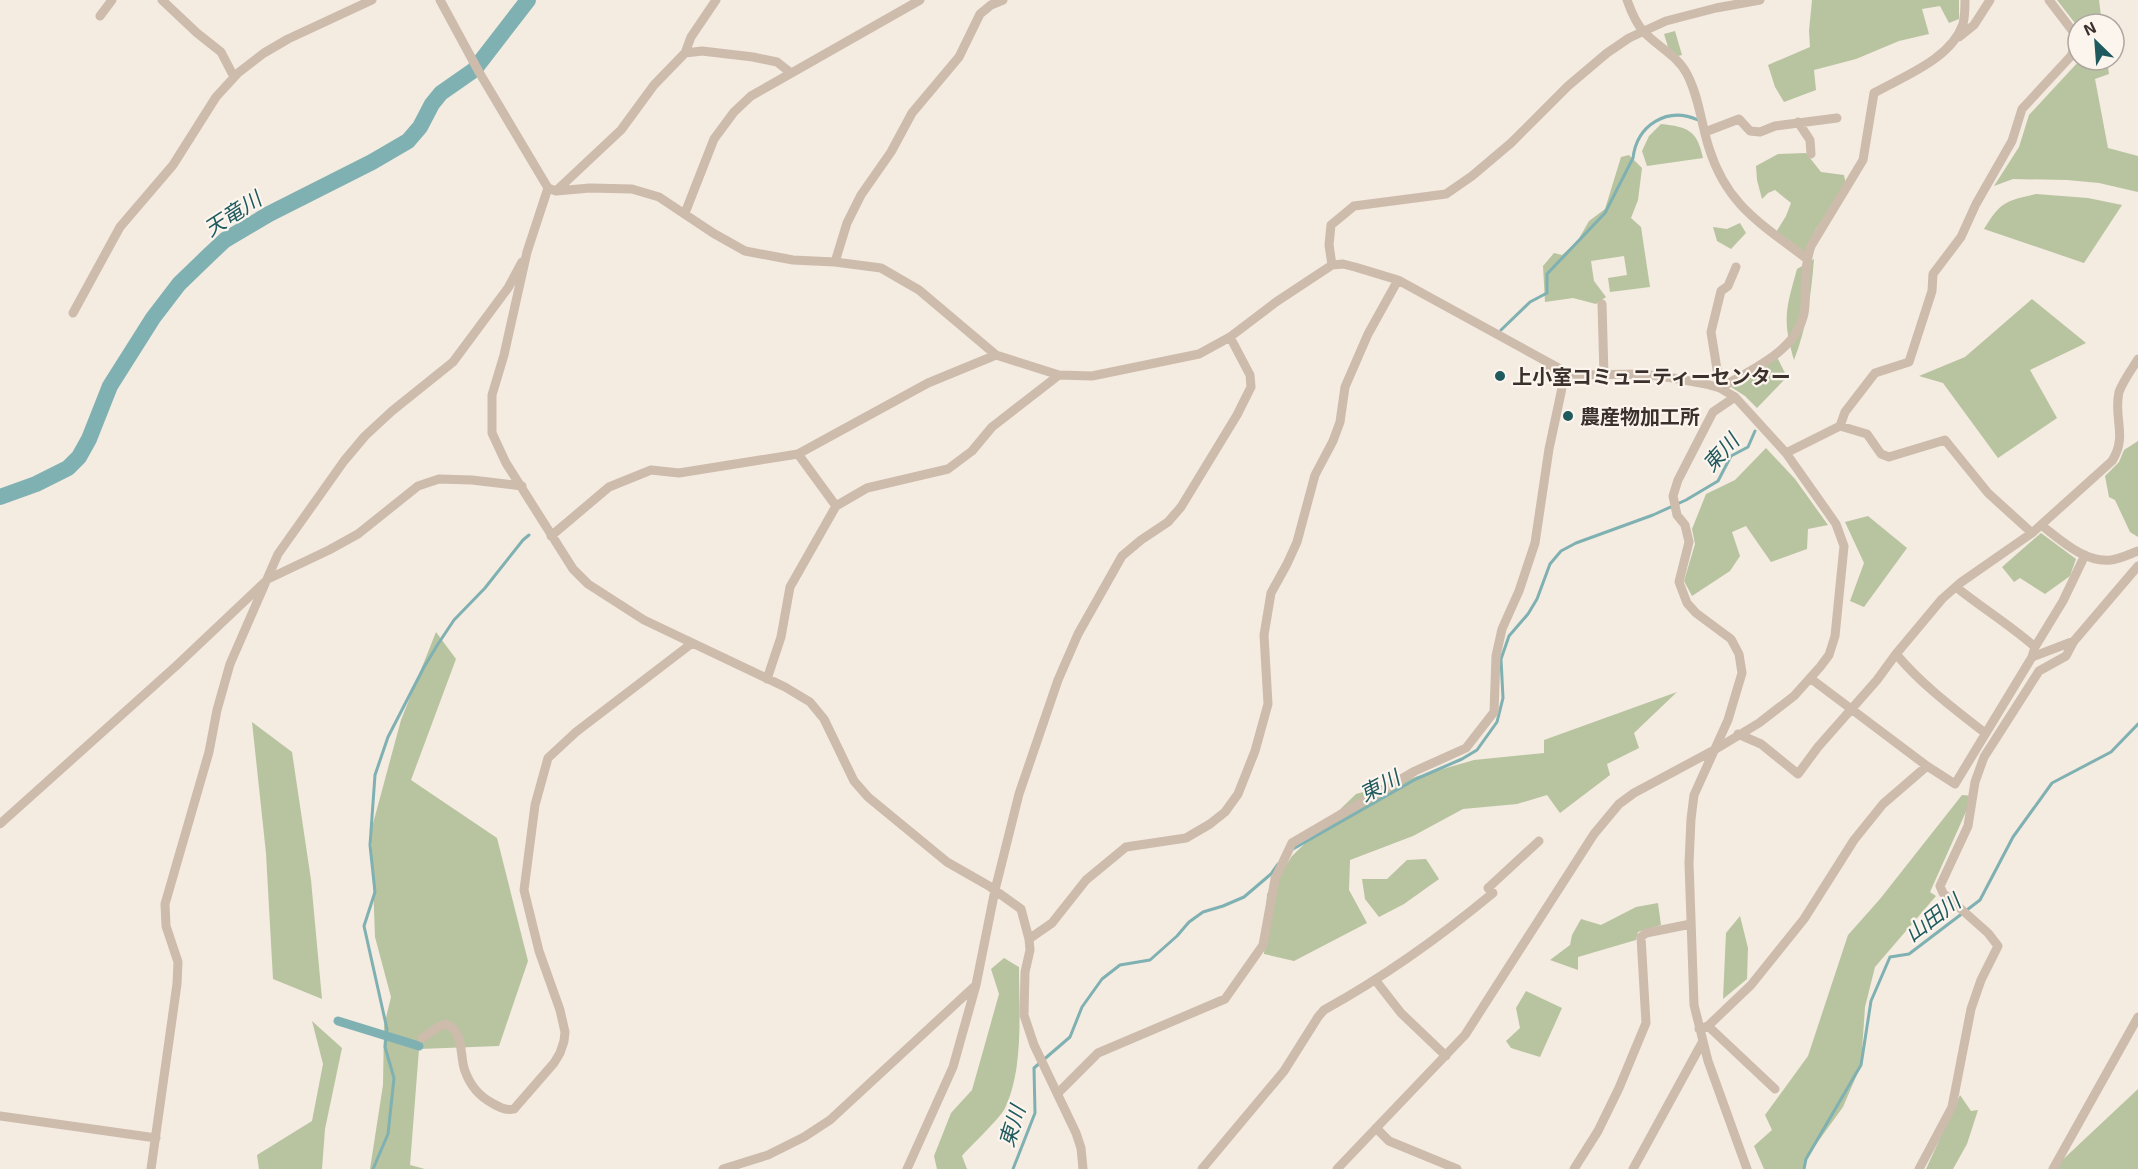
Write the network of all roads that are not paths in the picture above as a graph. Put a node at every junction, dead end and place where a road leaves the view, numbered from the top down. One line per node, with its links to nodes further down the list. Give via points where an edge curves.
1 (112, 0): 13 (street)
2 (162, 0): 20 (street, via 221,52)
3 (372, 0): 20 (street, via 288,39)
4 (440, 0): 25 (street)
5 (716, 0): 17 (street, via 691,36)
6 (920, 0): 19 (street)
7 (1003, 0): 29 (street, via 980,14 959,57 912,113 861,195)
8 (1627, 0): 15 (street)
9 (1760, 0): 15 (street, via 1666,21)
10 (1965, 0): 16 (street, via 1964,21)
11 (1989, 0): 16 (street, via 1974,25)
12 (2049, 0): 14 (street)
13 (99, 16)
14 (2066, 23)
15 (1643, 32): 23 (street, via 1672,54 1686,72); 30 (street, via 1607,53 1511,143 1446,194 1354,206 1341,214 1331,225)
16 (1950, 44): 28 (street, via 1934,58 1874,93 1863,160)
17 (685, 53): 19 (street, via 753,57 777,62); 25 (street, via 621,130)
18 (2066, 62): 43 (street, via 2022,109 2012,141 1960,237 1933,274 1932,291 1909,362 1875,373 1845,412)
19 (791, 73): 26 (street, via 751,96 734,112 714,140)
20 (234, 77): 34 (street, via 216,97 173,165 120,227)
21 (1836, 118): 22 (street)
22 (1798, 122): 23 (street, via 1760,132 1750,131 1739,120); 24 (street, via 1809,140)
23 (1705, 132): 28 (street, via 1716,170 1729,193 1749,214)
24 (1811, 154)
25 (552, 190): 26 (street, via 632,189 659,197); 27 (street)
26 (686, 213): 29 (street, via 745,251 793,260)
27 (527, 252): 46 (street, via 492,395 492,433); 54 (street, via 508,288 453,362 392,411 344,461 278,554)
28 (1807, 259): 41 (street, via 1805,308 1793,339 1772,357)
29 (835, 262): 36 (street, via 881,268 894,275 919,290)
30 (1332, 265): 32 (street, via 1343,264); 35 (street)
31 (1736, 267): 41 (street, via 1728,286 1721,291 1711,332)
32 (1398, 280): 38 (street); 71 (street, via 1345,387 1340,422 1315,475 1297,542 1271,593 1264,635 1268,704 1238,794 1218,818 1186,838 1126,847 1086,880 1052,923)
33 (1602, 304): 40 (street)
34 (73, 313)
35 (1230, 337): 39 (street, via 1199,354 1146,366 1092,376); 69 (street, via 1250,375 1251,387 1181,507 1168,522 1122,556 1078,634 1019,794)
36 (996, 355): 39 (street); 45 (street, via 928,383)
37 (2138, 359): 48 (street, via 2120,391 2118,452)
38 (1546, 361): 40 (street, via 1577,375); 80 (street, via 1562,388 1535,543 1496,656 1494,712 1466,748 1415,771 1292,843 1275,879 1263,945 1225,999 1098,1053)
39 (1059, 375): 47 (street, via 992,427 972,451 948,469 867,488)
40 (1604, 376): 41 (street, via 1642,374)
41 (1720, 388): 42 (street)
42 (1734, 397): 44 (street); 65 (street, via 1713,412 1673,496 1689,542 1679,582 1687,603 1731,639 1739,654 1742,673)
43 (1840, 426): 44 (street); 49 (street, via 1867,434 1881,454 1889,457 1945,440 1988,493)
44 (1786, 453): 60 (street, via 1836,524 1844,546 1835,636 1829,655)
45 (798, 454): 47 (street); 50 (street, via 679,473 651,470 609,487)
46 (522, 486): 50 (street); 54 (street, via 439,479 418,486 358,534)
47 (836, 506): 61 (street, via 790,587 781,637)
48 (2041, 525): 49 (street); 52 (street)
49 (2032, 533): 55 (street)
50 (551, 536): 57 (street, via 588,584)
51 (2138, 550): 52 (street, via 2112,560)
52 (2085, 555): 58 (street)
53 (2138, 566): 56 (street)
54 (268, 579): 67 (street); 83 (street, via 230,664 165,904 166,926 178,962)
55 (1956, 587): 58 (street, via 2011,627); 59 (street)
56 (2074, 641): 58 (street); 94 (street, via 2066,656 2039,671 1984,757 1968,825 1940,886 1998,946 1971,1009 1952,1107)
57 (691, 644): 61 (street); 76 (street, via 548,758 535,806 524,890 565,1032 561,1053 510,1110 494,1105 475,1091 453,1029 446,1024)
58 (2033, 652): 63 (street)
59 (1896, 654): 62 (street); 63 (street, via 1934,693)
60 (1810, 678): 62 (street); 64 (street, via 1794,696)
61 (767, 679): 69 (street, via 810,702 824,719 854,781 868,797 947,861)
62 (1850, 710): 64 (street, via 1798,774 1761,744); 66 (street)
63 (1985, 733): 66 (street, via 1955,784)
64 (1738, 734): 65 (street)
65 (1716, 749): 70 (street, via 1694,795 1689,841); 78 (street, via 1634,793 1606,818 1484,1007)
66 (1927, 765): 75 (street, via 1883,804 1854,840 1804,919 1751,986)
67 (0, 824)
68 (1539, 841): 72 (street, via 1488,888 1493,893)
69 (995, 890): 71 (street, via 1021,909); 73 (street)
70 (1691, 924): 75 (street, via 1694,1005); 91 (street, via 1641,937 1646,1023 1602,1122)
71 (1029, 939): 80 (street, via 1024,1015)
72 (1376, 981): 78 (street); 88 (street, via 1324,1010 1284,1071)
73 (976, 985): 85 (street, via 830,1120 768,1155); 86 (street, via 953,1067)
74 (2138, 1017): 95 (street)
75 (1704, 1028): 77 (street); 79 (street)
76 (422, 1038)
77 (1703, 1041): 92 (street); 93 (street)
78 (1446, 1056): 82 (street)
79 (1775, 1089)
80 (1058, 1093): 87 (street, via 1081,1148)
81 (0, 1116): 83 (street)
82 (1376, 1128): 89 (street); 90 (street, via 1389,1141)
83 (156, 1137): 84 (street)
84 (152, 1169)
85 (723, 1169)
86 (907, 1169)
87 (1083, 1169)
88 (1202, 1169)
89 (1337, 1169)
90 (1457, 1169)
91 (1574, 1169)
92 (1634, 1169)
93 (1748, 1169)
94 (1919, 1169)
95 (2053, 1169)

